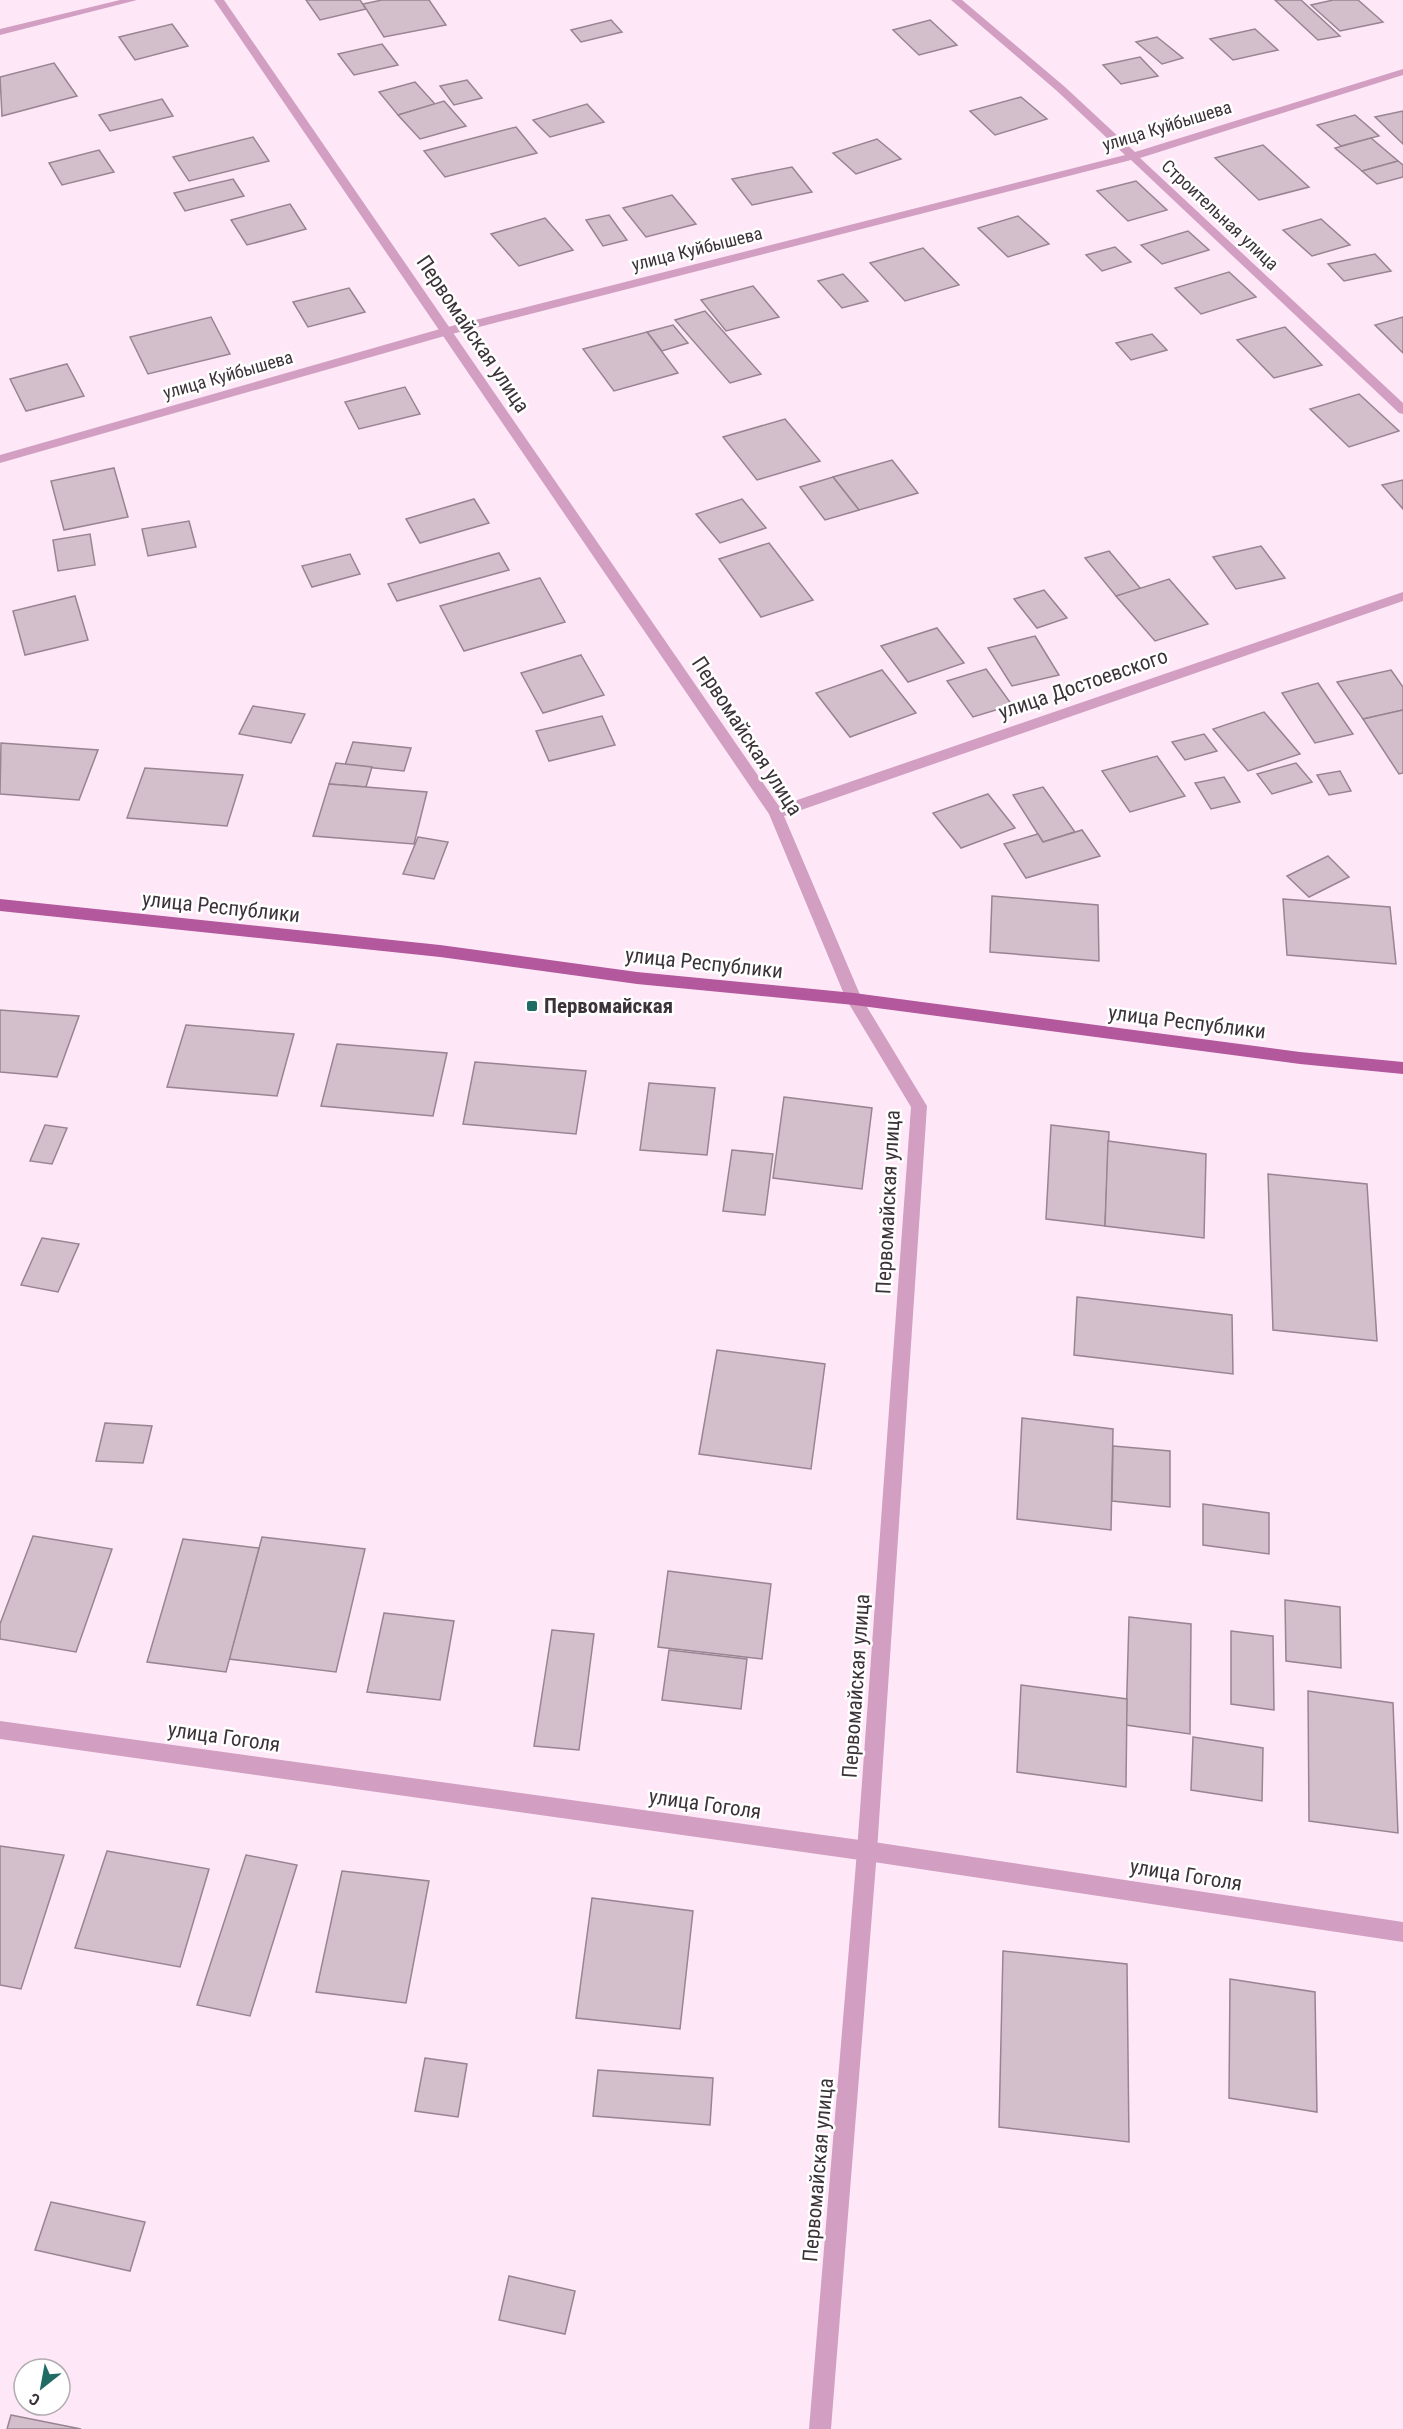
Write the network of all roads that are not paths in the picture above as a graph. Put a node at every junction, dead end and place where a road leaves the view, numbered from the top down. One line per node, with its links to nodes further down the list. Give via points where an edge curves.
1 (132, 0): 4 (street)
2 (219, 0): 7 (street, Первомайская улица)
3 (956, 0): 6 (street, Строительная улица, via 1060,89)
4 (0, 32)
5 (1403, 72): 6 (street, улица Куйбышева)
6 (1131, 157): 7 (street, улица Куйбышева); 8 (street, Строительная улица)
7 (444, 332): 9 (street, улица Куйбышева); 11 (street, Первомайская улица)
8 (1403, 410)
9 (0, 459)
10 (1403, 596): 11 (street, улица Достоевского)
11 (776, 813): 13 (street, Первомайская улица)
12 (0, 904): 13 (main road, улица Республики, via 440,951 637,978)
13 (854, 999): 14 (main road, улица Республики); 16 (street, Первомайская улица, via 919,1106)
14 (1403, 1068)
15 (0, 1730): 16 (street, улица Гоголя)
16 (867, 1851): 17 (street, улица Гоголя); 18 (street, Первомайская улица)
17 (1403, 1932)
18 (820, 2429)

